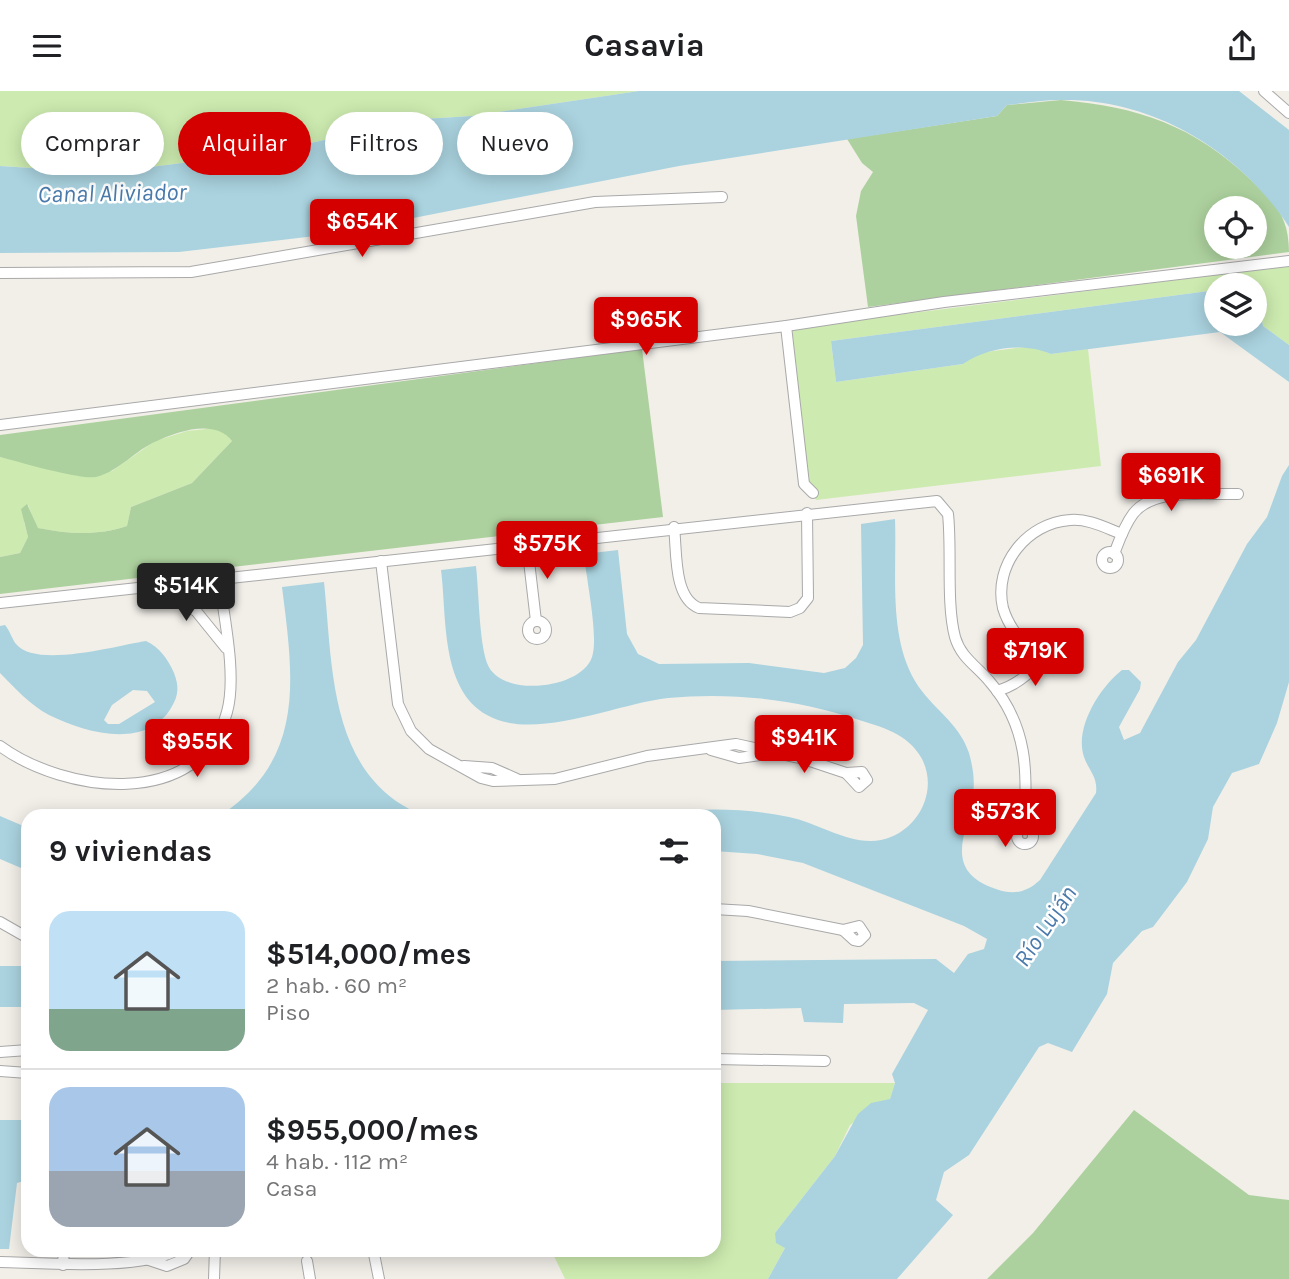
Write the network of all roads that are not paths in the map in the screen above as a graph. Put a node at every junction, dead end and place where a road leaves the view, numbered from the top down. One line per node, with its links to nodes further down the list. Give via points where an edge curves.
1 (1264, 91): 4 (street)
2 (1274, 91): 3 (street)
3 (1289, 104)
4 (1289, 113)
5 (722, 197): 7 (street, via 595,202 191,272)
6 (1289, 261): 8 (street, via 944,302)
7 (0, 273)
8 (786, 326): 9 (street); 10 (street, via 804,484)
9 (0, 425)
10 (813, 493)
11 (1238, 494): 14 (street, via 1153,500 1133,514)
12 (807, 513): 13 (street); 13 (street, via 808,598 790,612 691,604 682,591); 25 (street, via 929,500 943,505 950,526 955,636 965,657)
13 (674, 527): 15 (street)
14 (1122, 534): 16 (street); 25 (street, via 1072,519 1043,526 1013,553 1004,569 1003,607 1012,630 1041,657 1011,687)
15 (527, 544): 17 (street); 23 (street)
16 (1114, 554)
17 (381, 561): 18 (street); 27 (street, via 401,713 429,749 486,780 555,779 648,756 736,744)
18 (219, 579): 19 (street); 24 (street)
19 (151, 587): 21 (street); 24 (street, via 196,611)
20 (0, 603): 21 (street)
21 (15, 603): 22 (street)
22 (0, 610)
23 (536, 621)
24 (227, 650): 26 (street, via 231,691 222,727 206,750 175,773 142,782 87,782 39,769)
25 (997, 691): 28 (street, via 1024,748 1028,784)
26 (0, 746)
27 (846, 773)
28 (1024, 828)
29 (721, 909): 31 (street)
30 (0, 922): 32 (street)
31 (843, 930)
32 (21, 934)
33 (21, 1050): 34 (street)
34 (0, 1052)
35 (721, 1059): 36 (street)
36 (825, 1061)
37 (0, 1071): 38 (street)
38 (21, 1072)
39 (64, 1257): 47 (street)
40 (153, 1257): 44 (street)
41 (185, 1257): 44 (street, via 167,1266)
42 (215, 1257): 48 (street)
43 (375, 1257): 50 (street)
44 (146, 1259): 47 (street)
45 (307, 1261): 49 (street)
46 (0, 1262): 47 (street)
47 (64, 1265)
48 (214, 1279)
49 (310, 1279)
50 (379, 1279)

